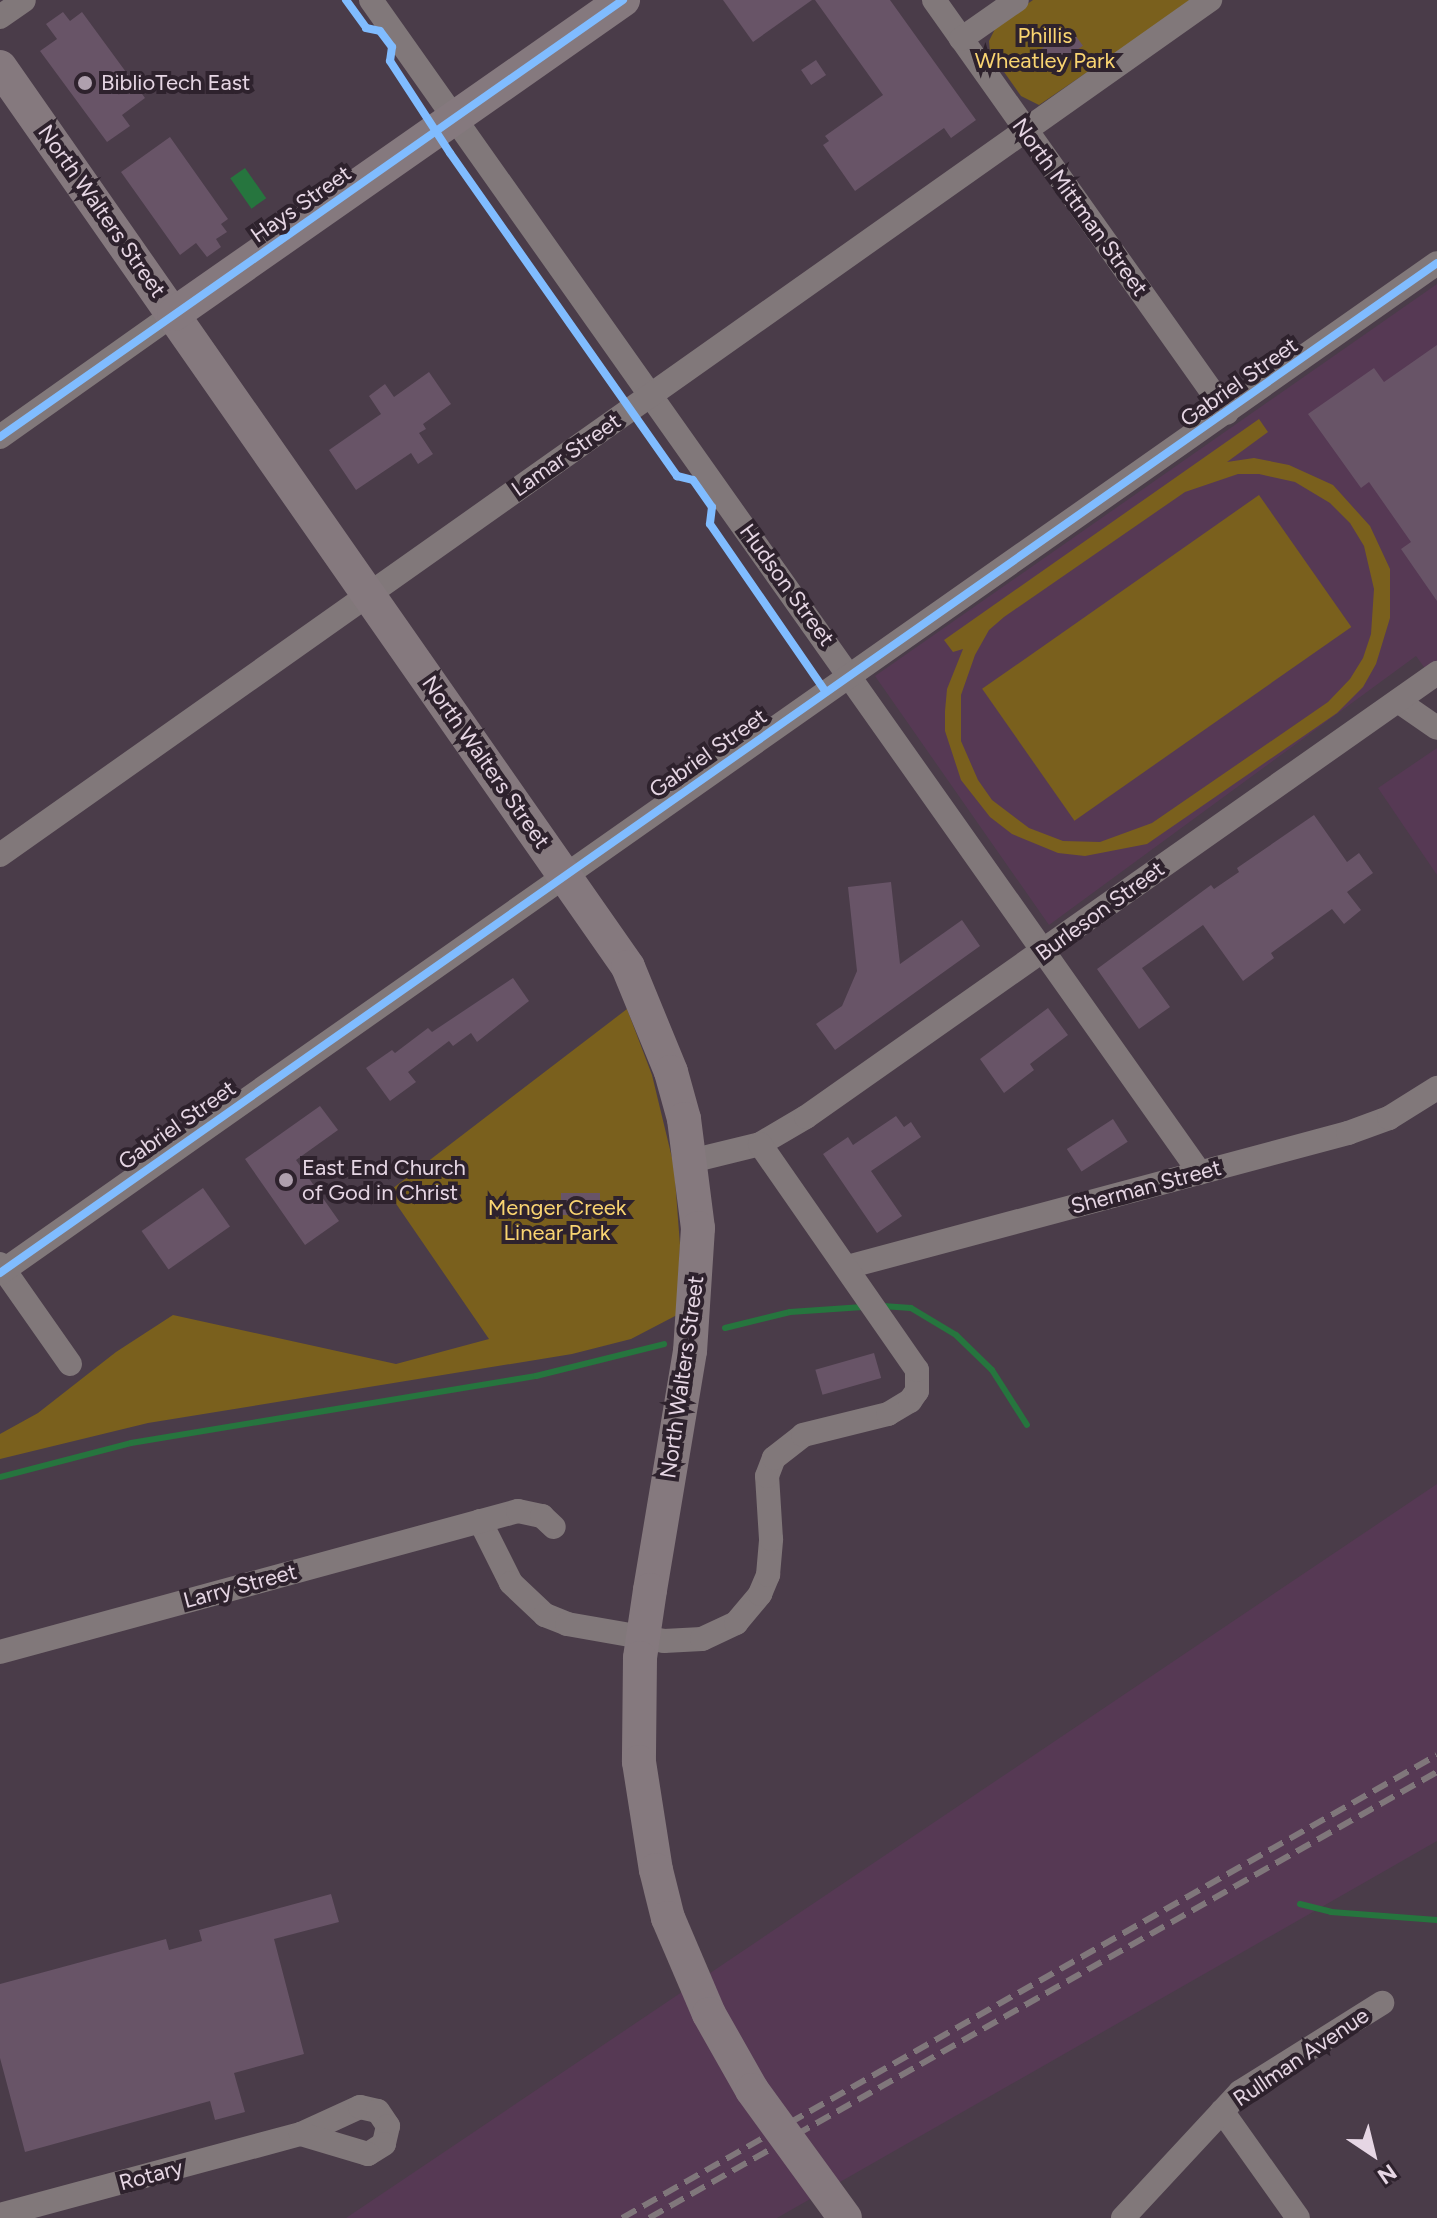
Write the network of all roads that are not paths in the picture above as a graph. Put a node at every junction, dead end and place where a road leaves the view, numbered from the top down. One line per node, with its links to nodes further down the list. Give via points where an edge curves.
1 (24, 0): 7 (street)
2 (371, 0): 10 (street, Hudson Street)
3 (623, 0): 10 (main road, Hays Street)
4 (934, 0): 8 (street, North Mittman Street)
5 (1017, 0): 8 (street)
6 (1210, 0): 11 (street, Lamar Street)
7 (0, 17)
8 (961, 39): 11 (street, North Mittman Street)
9 (0, 67): 13 (main road, North Walters Street)
10 (455, 119): 13 (main road, Hays Street); 14 (street, Hudson Street)
11 (1025, 131): 14 (street, Lamar Street); 15 (street, North Mittman Street)
12 (1437, 263): 15 (street, Gabriel Street)
13 (174, 314): 16 (street, Hays Street); 17 (main road, North Walters Street)
14 (652, 395): 17 (street, Lamar Street); 19 (street, Hudson Street)
15 (1227, 413): 19 (street, Gabriel Street)
16 (0, 437)
17 (368, 595): 22 (street, Lamar Street); 23 (main road, North Walters Street)
18 (1437, 673): 20 (street, Burleson Street)
19 (850, 675): 23 (street, Gabriel Street); 24 (street, Hudson Street)
20 (1398, 701): 21 (street); 24 (street, Burleson Street)
21 (1437, 728)
22 (0, 855)
23 (565, 874): 27 (main road, North Walters Street, via 628,967 671,1072); 30 (street, Gabriel Street)
24 (1045, 950): 26 (street, Burleson Street); 28 (street, Hudson Street)
25 (1437, 1088): 28 (street, Sherman Street, via 1374,1124)
26 (760, 1144): 27 (street, Burleson Street); 29 (street)
27 (691, 1161): 39 (main road, North Walters Street, bridge, via 698,1228 692,1331 640,1658 639,1762 668,1918 709,2014 752,2090)
28 (1200, 1173): 29 (street, Sherman Street)
29 (847, 1267): 32 (street, via 917,1370 917,1391 898,1410 803,1435 774,1458 767,1476 768,1575 745,1615 723,1631 702,1639 664,1641 567,1624 545,1615 511,1583)
30 (1, 1269): 31 (street)
31 (70, 1364)
32 (480, 1521): 33 (street, Larry Street, via 518,1511 542,1516); 34 (street, Larry Street)
33 (554, 1527)
34 (0, 1652)
35 (1382, 2003): 36 (street, Rullman Avenue, via 1256,2082)
36 (1222, 2111): 40 (street, Rullman Avenue); 41 (street)
37 (301, 2134): 38 (street, Rotary)
38 (0, 2215)
39 (845, 2218)
40 (1123, 2218)
41 (1298, 2218)

